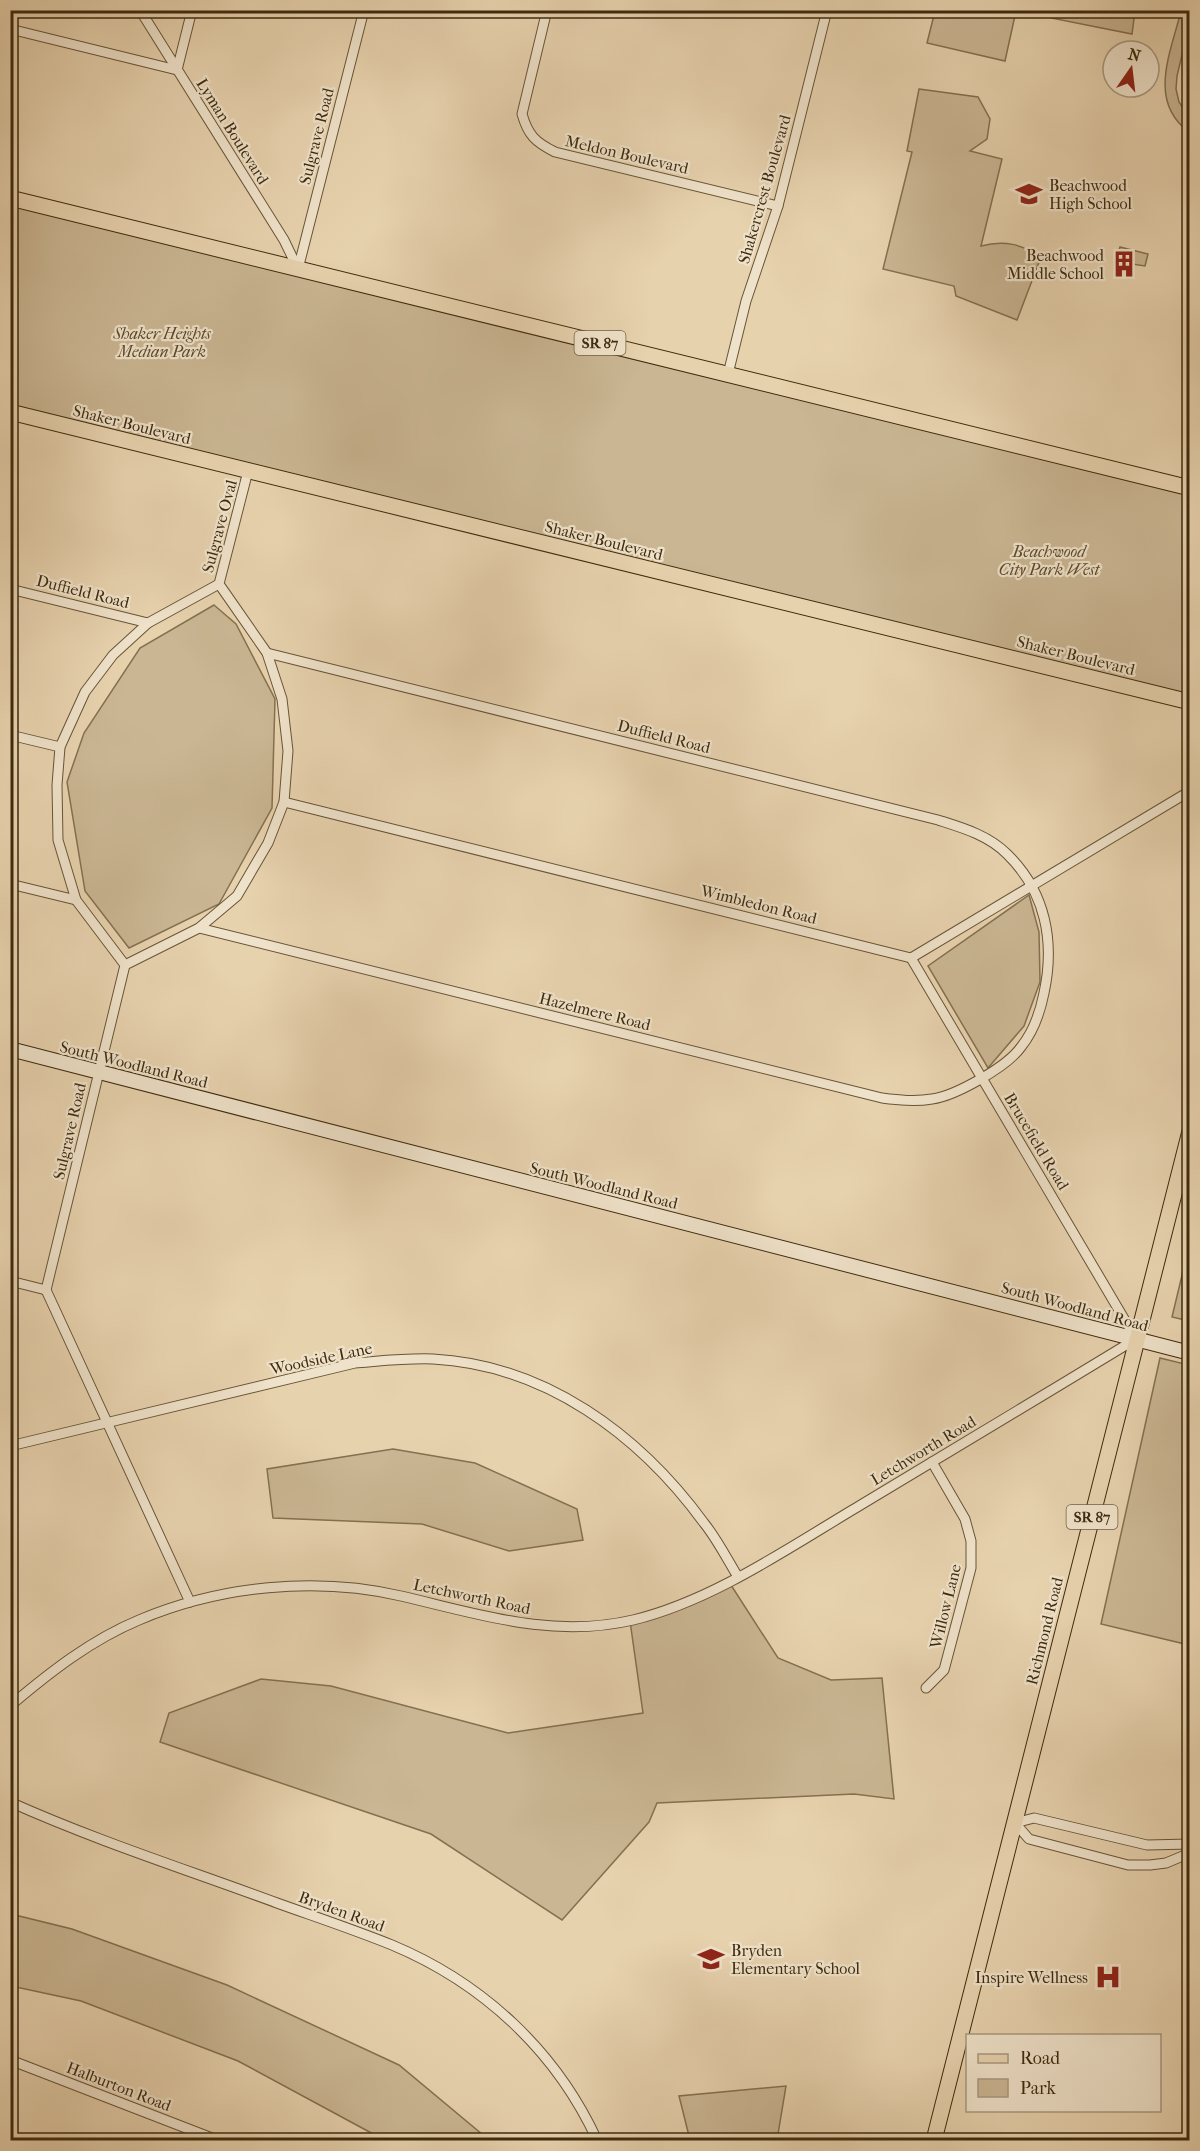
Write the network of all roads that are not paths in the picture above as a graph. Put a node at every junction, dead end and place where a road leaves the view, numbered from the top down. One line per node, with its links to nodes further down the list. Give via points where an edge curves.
1 (140, 10): 7 (street, Lyman Boulevard)
2 (192, 10): 7 (street)
3 (364, 10): 10 (street, Sulgrave Road)
4 (547, 10): 9 (street, Meldon Boulevard, via 522,114 526,130 539,144 555,152)
5 (827, 10): 9 (street, Shakercrest Boulevard)
6 (10, 29): 7 (street)
7 (177, 70): 10 (street, Lyman Boulevard, via 284,240)
8 (10, 198): 10 (main road, SR 87)
9 (778, 206): 11 (street, Shakercrest Boulevard, via 746,302)
10 (298, 269): 11 (main road, SR 87)
11 (728, 374): 14 (main road, SR 87)
12 (10, 412): 13 (main road, Shaker Boulevard)
13 (248, 471): 15 (street, Sulgrave Oval); 19 (main road, Shaker Boulevard)
14 (1190, 488)
15 (219, 584): 17 (street); 18 (street, Sulgrave Oval)
16 (10, 589): 17 (street, Duffield Road)
17 (148, 623): 21 (street, via 113,655 85,692)
18 (267, 653): 23 (street, Sulgrave Oval, via 282,699 288,751); 25 (street, Duffield Road, via 972,830 1007,854)
19 (1190, 702)
20 (10, 735): 21 (street)
21 (60, 747): 26 (street, via 58,840)
22 (1190, 791): 25 (street)
23 (284, 802): 27 (street, Sulgrave Oval, via 268,843 237,896); 28 (street, Wimbledon Road)
24 (10, 884): 26 (street)
25 (1032, 887): 28 (street); 32 (street, Duffield Road, via 1050,944 1039,1017 1021,1049)
26 (76, 900): 29 (street)
27 (199, 928): 29 (street, Sulgrave Oval); 32 (street, Hazelmere Road, via 882,1098 935,1099)
28 (912, 958): 32 (street, Brucefield Road)
29 (125, 965): 31 (street, Sulgrave Road)
30 (10, 1049): 31 (street, South Woodland Road)
31 (99, 1071): 35 (street, Sulgrave Road); 36 (street, South Woodland Road)
32 (982, 1079): 36 (street, Brucefield Road)
33 (1190, 1131): 36 (main road, Richmond Road / SR 87)
34 (10, 1281): 35 (street)
35 (46, 1290): 38 (street)
36 (1136, 1340): 37 (street, South Woodland Road); 40 (street, Letchworth Road); 46 (main road, Richmond Road / SR 87)
37 (1190, 1353)
38 (107, 1423): 39 (street, Woodside Lane); 41 (street, Woodside Lane, via 355,1363 434,1359 505,1372 570,1399 627,1439 705,1523); 42 (street)
39 (10, 1446)
40 (932, 1462): 41 (street, Letchworth Road); 43 (street, Willow Lane, via 965,1519 971,1541 971,1568 944,1670)
41 (738, 1577): 42 (street, Letchworth Road, via 702,1597 662,1612 590,1626 506,1622 366,1589 263,1589)
42 (189, 1602): 44 (street, Letchworth Road, via 138,1620 91,1646 51,1671)
43 (926, 1688)
44 (10, 1706)
45 (10, 1802): 51 (street, Bryden Road, via 431,1963 474,1989 538,2048 575,2098)
46 (1015, 1823): 47 (street, via 1034,1818 1147,1845); 48 (street, via 1029,1839 1128,1864 1166,1863); 52 (main road, Richmond Road / SR 87)
47 (1190, 1844)
48 (1190, 1853)
49 (10, 2060): 50 (street, Halburton Road)
50 (217, 2140)
51 (597, 2140)
52 (934, 2140)

